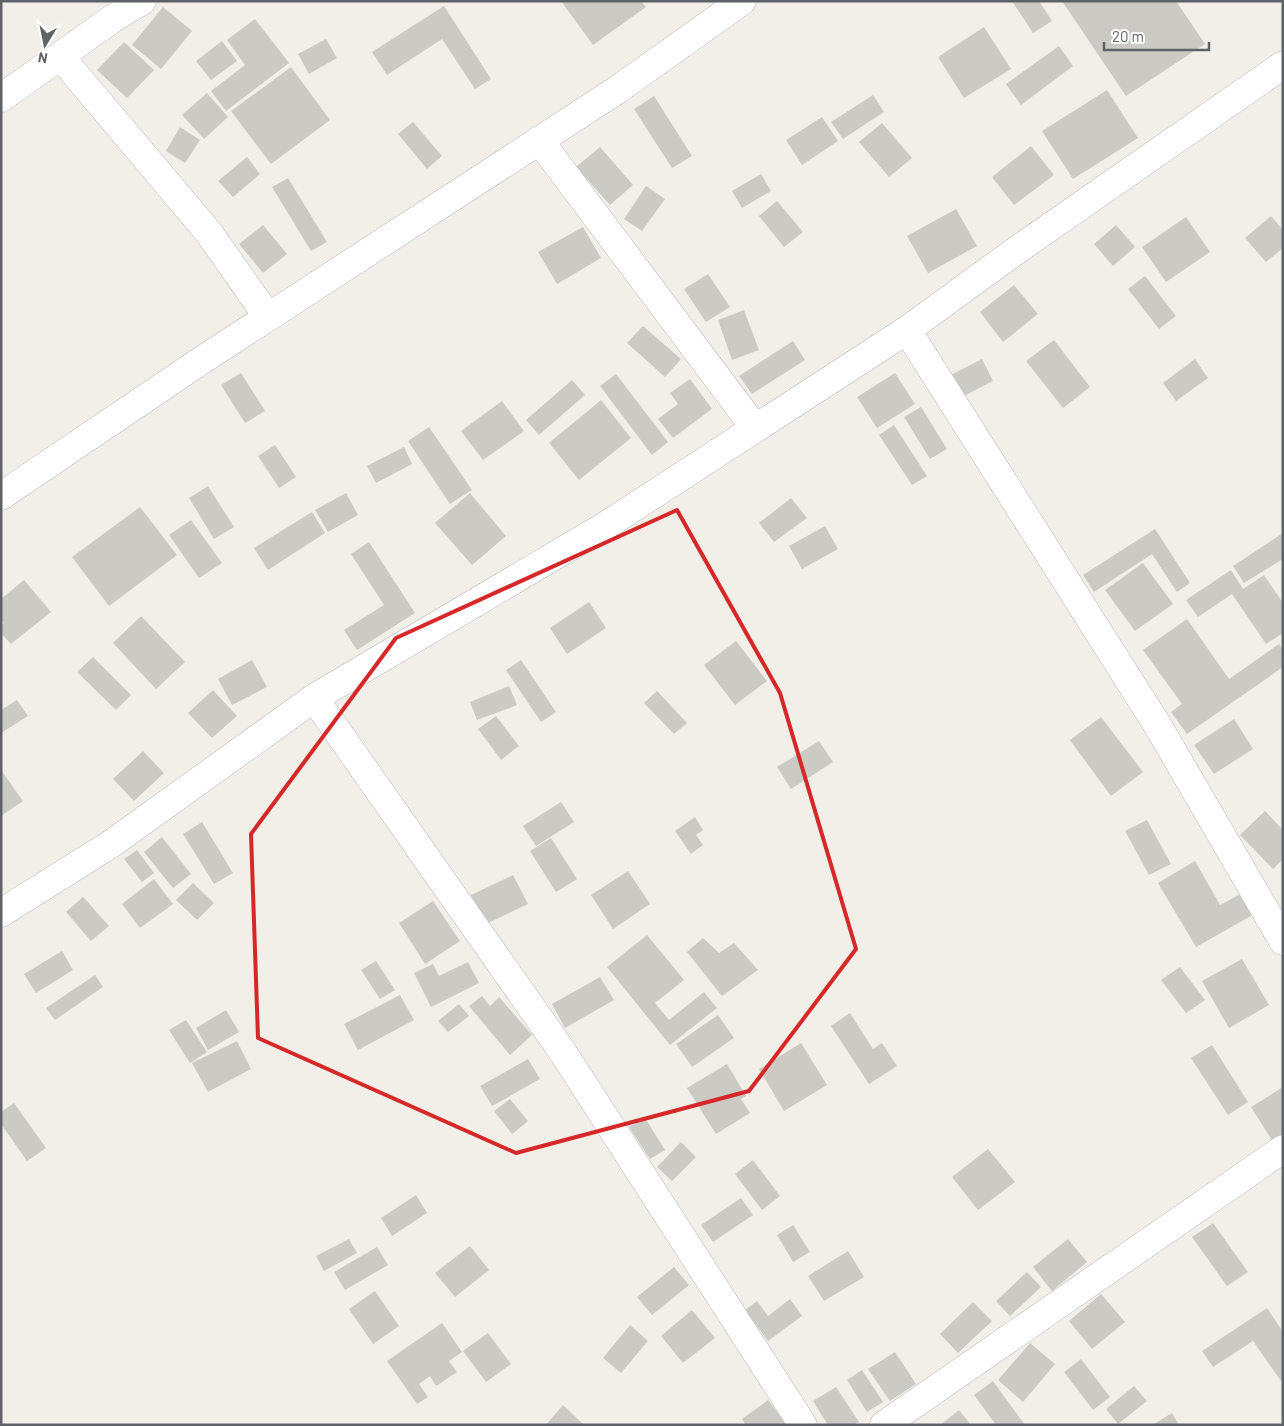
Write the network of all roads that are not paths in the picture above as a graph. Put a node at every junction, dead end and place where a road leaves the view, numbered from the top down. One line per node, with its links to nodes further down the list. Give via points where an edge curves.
1 (142, 1): 3 (street)
2 (742, 1): 6 (street, via 617,90)
3 (60, 56): 5 (street); 7 (street, via 209,233)
4 (1283, 65): 8 (street)
5 (1, 98)
6 (539, 140): 7 (street); 9 (street)
7 (268, 317): 10 (street)
8 (907, 330): 9 (street); 13 (street, via 1158,726)
9 (755, 428): 11 (street, via 605,526)
10 (1, 496)
11 (314, 698): 12 (street, via 111,844); 15 (street, via 562,1051)
12 (1, 913)
13 (1283, 941)
14 (1283, 1149): 16 (street)
15 (803, 1425)
16 (884, 1425)

